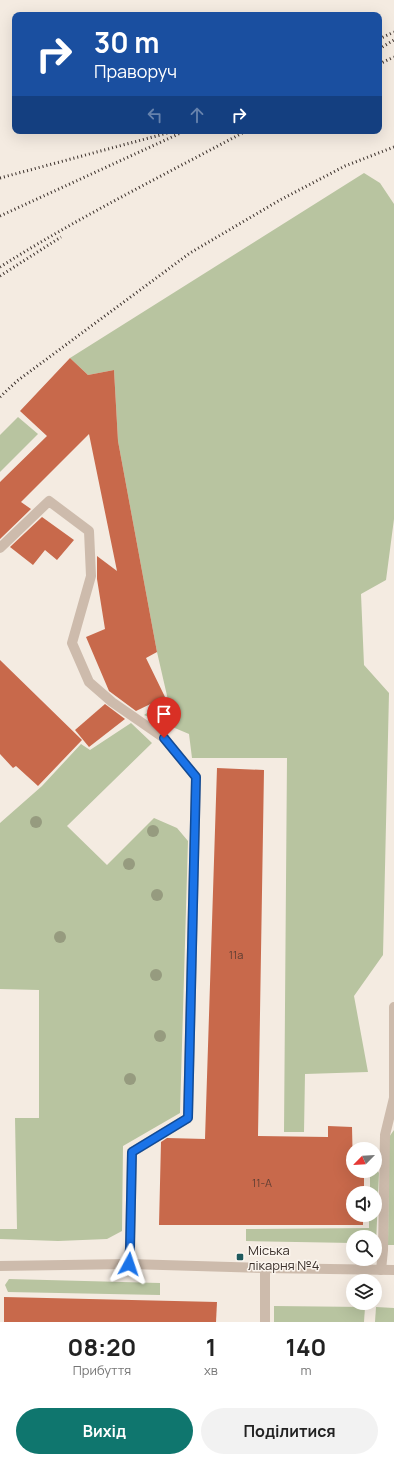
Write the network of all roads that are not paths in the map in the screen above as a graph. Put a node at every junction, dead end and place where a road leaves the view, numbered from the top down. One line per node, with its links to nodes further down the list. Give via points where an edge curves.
1 (0, 548): 4 (street, via 49,501 90,530 91,576 72,642 89,682 112,702 164,738 196,777 188,1118 132,1152)
2 (394, 1007): 3 (street)
3 (394, 1098): 7 (street, via 385,1135)
4 (129, 1264): 5 (street); 6 (street)
5 (0, 1266)
6 (265, 1268): 7 (street); 9 (street)
7 (381, 1270): 8 (street)
8 (394, 1270)
9 (265, 1322)

